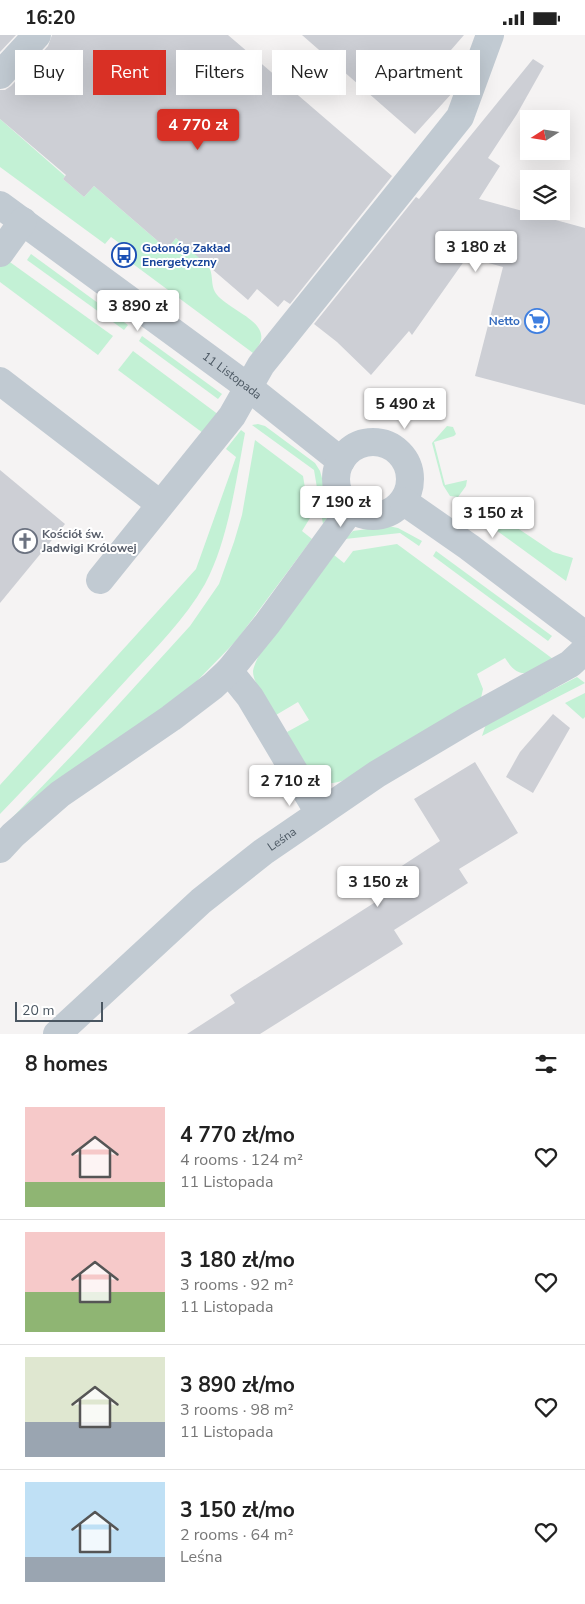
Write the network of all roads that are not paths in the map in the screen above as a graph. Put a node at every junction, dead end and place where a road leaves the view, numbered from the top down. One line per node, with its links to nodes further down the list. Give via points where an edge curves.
1 (37, 35): 3 (street)
2 (490, 35): 8 (street, via 460,117 262,365)
3 (0, 75)
4 (0, 205): 5 (street, 11 Listopada)
5 (23, 221): 6 (street); 8 (street, 11 Listopada)
6 (0, 253)
7 (0, 381): 11 (street)
8 (248, 387): 9 (street, 11 Listopada); 11 (street, via 232,416)
9 (341, 461): 10 (street, via 360,444 385,444 396,450 405,460 410,474 409,488); 12 (street, via 336,481 338,492)
10 (403, 501): 12 (street, via 384,515 361,514); 14 (street)
11 (160, 504): 13 (street)
12 (351, 509): 16 (street)
13 (100, 580)
14 (585, 635)
15 (585, 650): 17 (street, Leśna, via 570,664 377,774)
16 (229, 671): 17 (street, via 250,697); 18 (street, via 177,713 66,790)
17 (319, 813): 19 (street, Leśna, via 201,901)
18 (0, 849)
19 (57, 1034)

